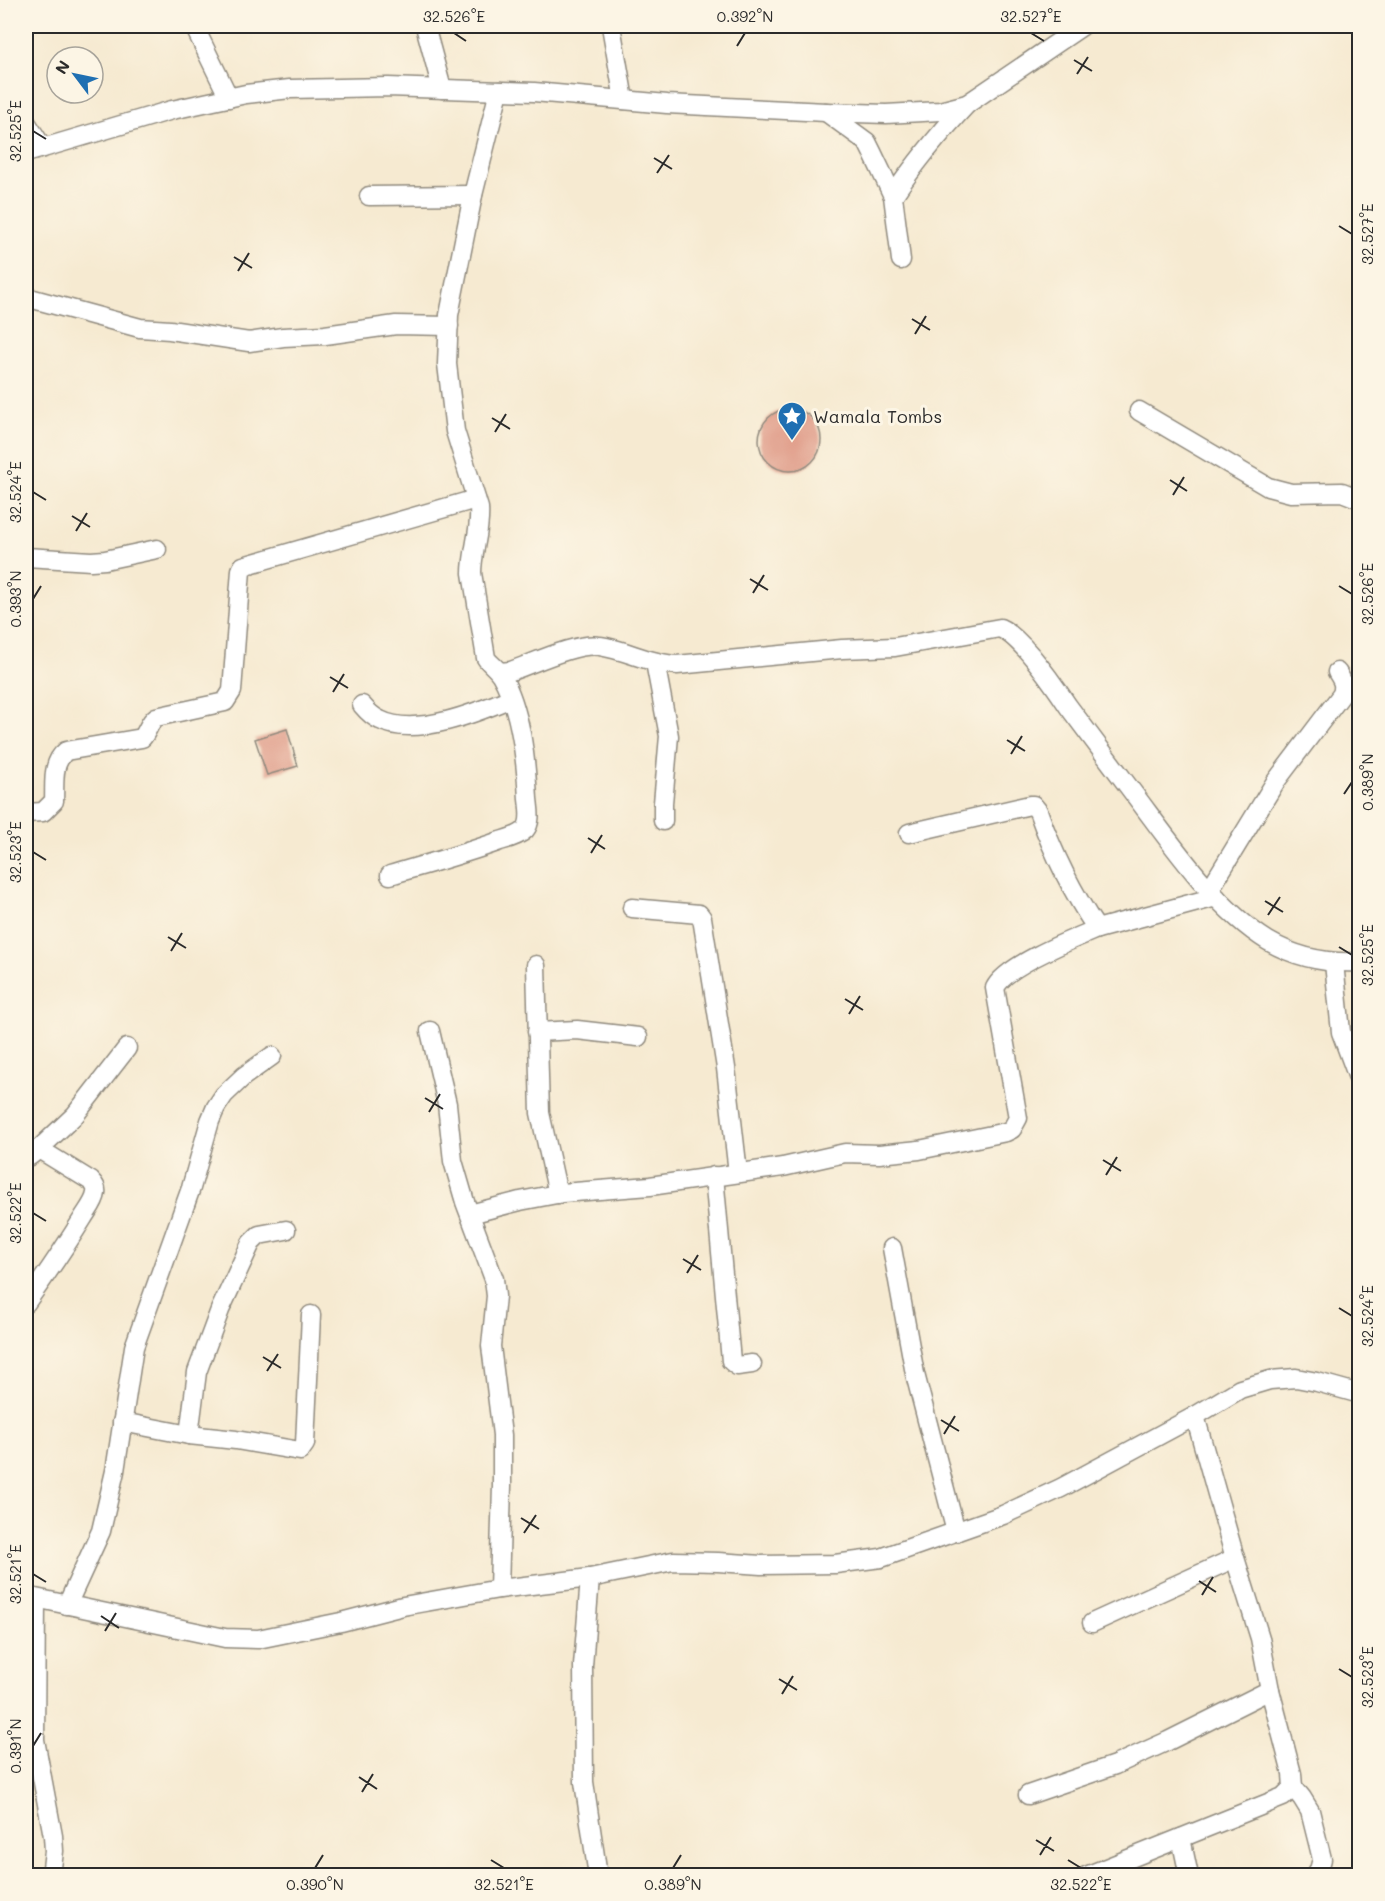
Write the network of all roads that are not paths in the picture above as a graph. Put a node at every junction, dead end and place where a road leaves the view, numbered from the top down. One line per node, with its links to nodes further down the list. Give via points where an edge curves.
1 (194, 26): 8 (street)
2 (425, 26): 6 (street)
3 (611, 26): 9 (street)
4 (1082, 26): 5 (street)
5 (1056, 33): 10 (street)
6 (442, 89): 7 (street); 8 (street, via 290,89)
7 (499, 91): 9 (street); 14 (street)
8 (229, 98): 13 (street, via 172,110)
9 (624, 100): 11 (street)
10 (967, 104): 11 (street, via 940,111); 16 (street)
11 (826, 112): 16 (street, via 867,142)
12 (26, 122): 13 (street)
13 (34, 150)
14 (473, 195): 15 (street); 19 (street)
15 (369, 196)
16 (893, 196): 17 (street)
17 (901, 260)
18 (26, 297): 19 (street, via 140,328 249,342 396,325)
19 (449, 326): 21 (street, via 447,364 455,431)
20 (1139, 411): 22 (street, via 1268,487 1292,493 1342,492)
21 (476, 499): 26 (street, via 480,518 472,573 486,658); 30 (street, via 243,566 232,690 225,702 156,717 142,738 66,751 56,763 54,801 43,812)
22 (1359, 499)
23 (157, 549): 24 (street, via 98,561)
24 (26, 557)
25 (655, 662): 26 (street, via 622,650 585,645 511,672); 31 (street, via 669,736); 34 (street, via 677,665 895,647 999,628 1007,631)
26 (500, 672): 28 (street)
27 (1337, 672): 34 (street, via 1343,682 1342,694 1276,781)
28 (511, 698): 29 (street, via 464,717 421,725 386,723); 33 (street, via 527,769 529,821 524,831 477,850)
29 (362, 705)
30 (26, 813)
31 (663, 820)
32 (909, 833): 36 (street, via 1033,805 1069,884)
33 (390, 875)
34 (1213, 893): 36 (street); 38 (street, via 1237,918 1270,942 1306,958)
35 (632, 908): 47 (street, via 699,914 702,918)
36 (1097, 929): 47 (street, via 1038,955 1000,978 995,988 1017,1112 1012,1129 919,1150 845,1153)
37 (1359, 962): 38 (street)
38 (1334, 963): 45 (street, via 1341,1032)
39 (536, 965): 41 (street)
40 (430, 1031): 50 (street, via 447,1104 453,1161)
41 (537, 1032): 42 (street, via 577,1030); 49 (street, via 540,1113)
42 (638, 1037)
43 (128, 1048): 46 (street, via 75,1115)
44 (272, 1056): 58 (street, via 237,1082 216,1107 134,1347)
45 (1359, 1083)
46 (32, 1153): 53 (street, via 91,1181 97,1191)
47 (738, 1173): 48 (street)
48 (714, 1176): 49 (street); 55 (street, via 731,1361 737,1366)
49 (558, 1194): 50 (street)
50 (470, 1214): 63 (street, via 496,1296 491,1346 502,1435)
51 (286, 1230): 59 (street, via 259,1235 251,1243 197,1372)
52 (892, 1248): 60 (street, via 915,1374)
53 (26, 1303)
54 (311, 1315): 59 (street, via 300,1452)
55 (752, 1364)
56 (1359, 1394): 57 (street, via 1296,1378 1270,1380 1240,1389)
57 (1195, 1416): 60 (street, via 1061,1488); 61 (street)
58 (122, 1422): 59 (street); 65 (street, via 101,1531)
59 (189, 1435)
60 (956, 1532): 62 (street, via 881,1558 835,1564 673,1561)
61 (1235, 1558): 66 (street); 67 (street, via 1260,1638)
62 (590, 1578): 63 (street); 73 (street, via 583,1666 584,1782)
63 (499, 1589): 65 (street, via 258,1639 225,1638)
64 (31, 1598): 65 (street); 72 (street, via 35,1740 53,1836)
65 (68, 1605)
66 (1092, 1623)
67 (1270, 1690): 68 (street); 69 (street, via 1115,1765)
68 (1293, 1787): 70 (street, via 1283,1797); 76 (street, via 1310,1811 1322,1859)
69 (1028, 1795)
70 (1181, 1838): 71 (street); 75 (street)
71 (1127, 1868): 74 (street)
72 (51, 1875)
73 (598, 1875)
74 (1086, 1875)
75 (1189, 1875)
76 (1314, 1875)

